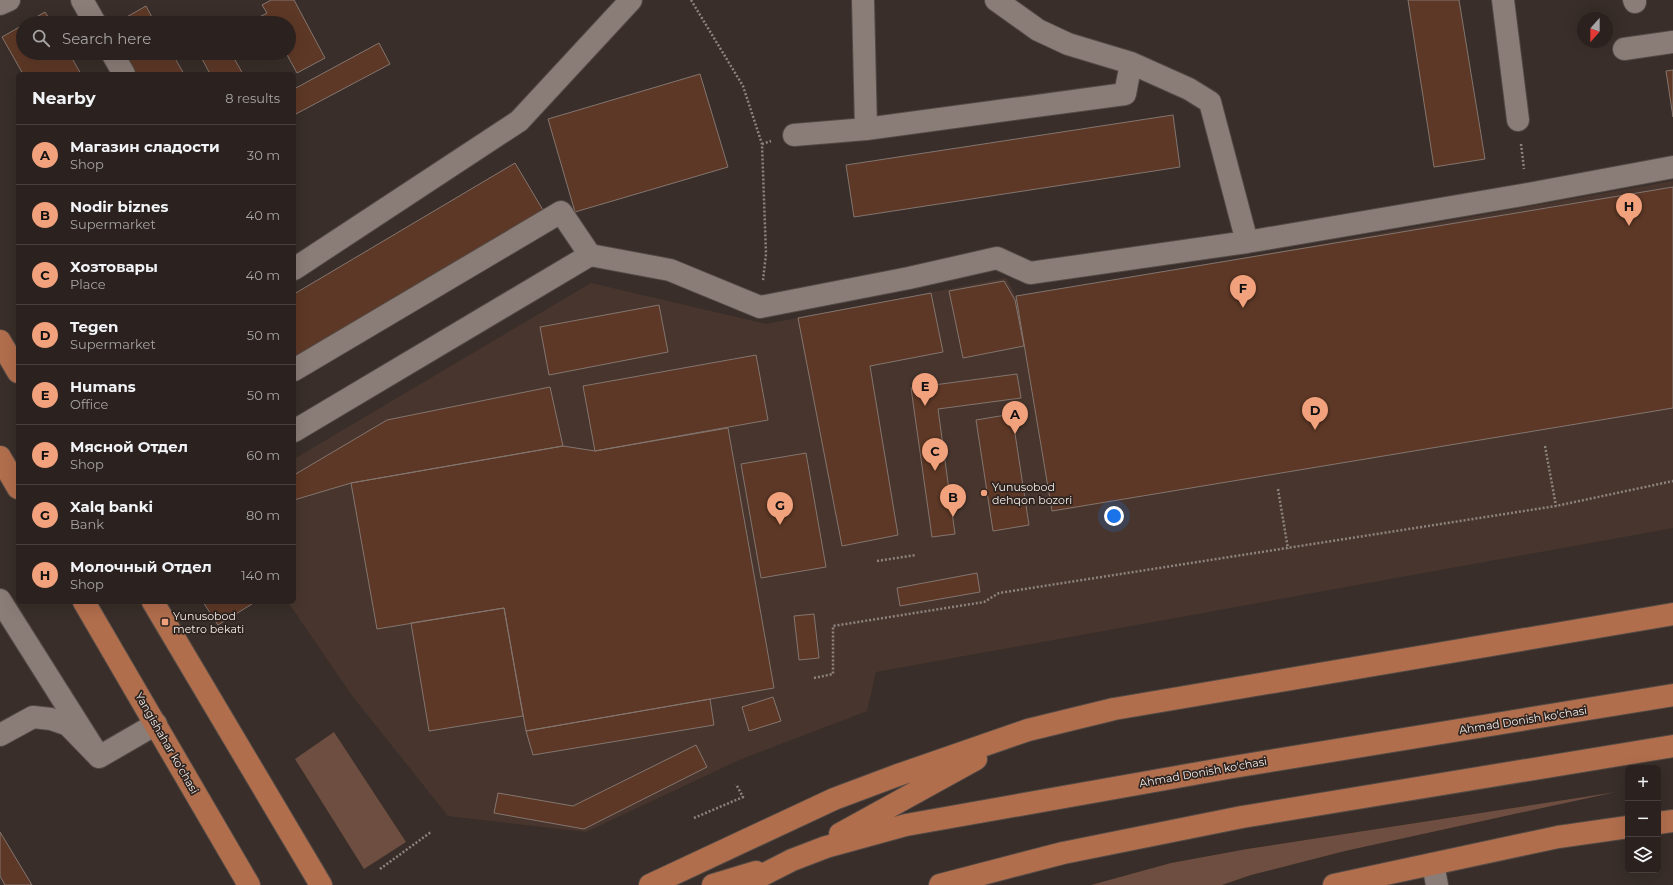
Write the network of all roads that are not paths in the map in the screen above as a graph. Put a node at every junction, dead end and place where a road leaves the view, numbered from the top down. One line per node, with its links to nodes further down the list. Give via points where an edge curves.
1 (9, 0): 7 (lane)
2 (82, 0): 8 (lane)
3 (631, 0): 20 (lane, via 518,121)
4 (863, 0): 15 (lane)
5 (996, 0): 12 (lane, via 1038,30 1068,44)
6 (1503, 0): 14 (lane)
7 (0, 4)
8 (91, 16)
9 (1673, 42): 10 (lane)
10 (1624, 49)
11 (116, 60): 13 (lane)
12 (1131, 63): 15 (lane, via 1125,94); 18 (lane, via 1189,89 1210,102)
13 (123, 72)
14 (1518, 120)
15 (866, 129): 16 (lane)
16 (794, 135)
17 (1673, 167): 18 (lane)
18 (1247, 242): 19 (lane, via 1030,273 998,258 909,278 760,306 670,270)
19 (590, 255): 23 (lane, via 561,212); 24 (lane)
20 (296, 269)
21 (0, 341): 22 (main road)
22 (16, 369)
23 (296, 369)
24 (296, 430)
25 (0, 457): 26 (main road)
26 (16, 485)
27 (0, 600): 36 (lane)
28 (85, 604): 32 (main road, Yangishahar ko‘chasi)
29 (154, 604): 43 (main road)
30 (1673, 614): 33 (main road, via 1114,709)
31 (1673, 695): 40 (main road, Ahmad Donish ko'chasi, via 1233,767 906,825 861,836)
32 (156, 724): 36 (lane); 44 (main road, Yangishahar ko‘chasi)
33 (1028, 730): 40 (main road); 45 (main road, via 834,800)
34 (0, 735): 36 (lane, via 33,717 51,719 68,726)
35 (1673, 746): 42 (main road, via 1242,817)
36 (99, 758)
37 (1673, 821): 38 (main road)
38 (1661, 823)
39 (1625, 828): 41 (main road, via 1558,837)
40 (792, 860): 46 (main road); 47 (main road, Ahmad Donish ko'chasi)
41 (1433, 864): 50 (main road); 51 (lane)
42 (1010, 866): 48 (main road); 49 (main road)
43 (321, 881)
44 (249, 885)
45 (650, 885)
46 (713, 885)
47 (743, 885)
48 (940, 885)
49 (995, 885)
50 (1334, 885)
51 (1437, 885)

